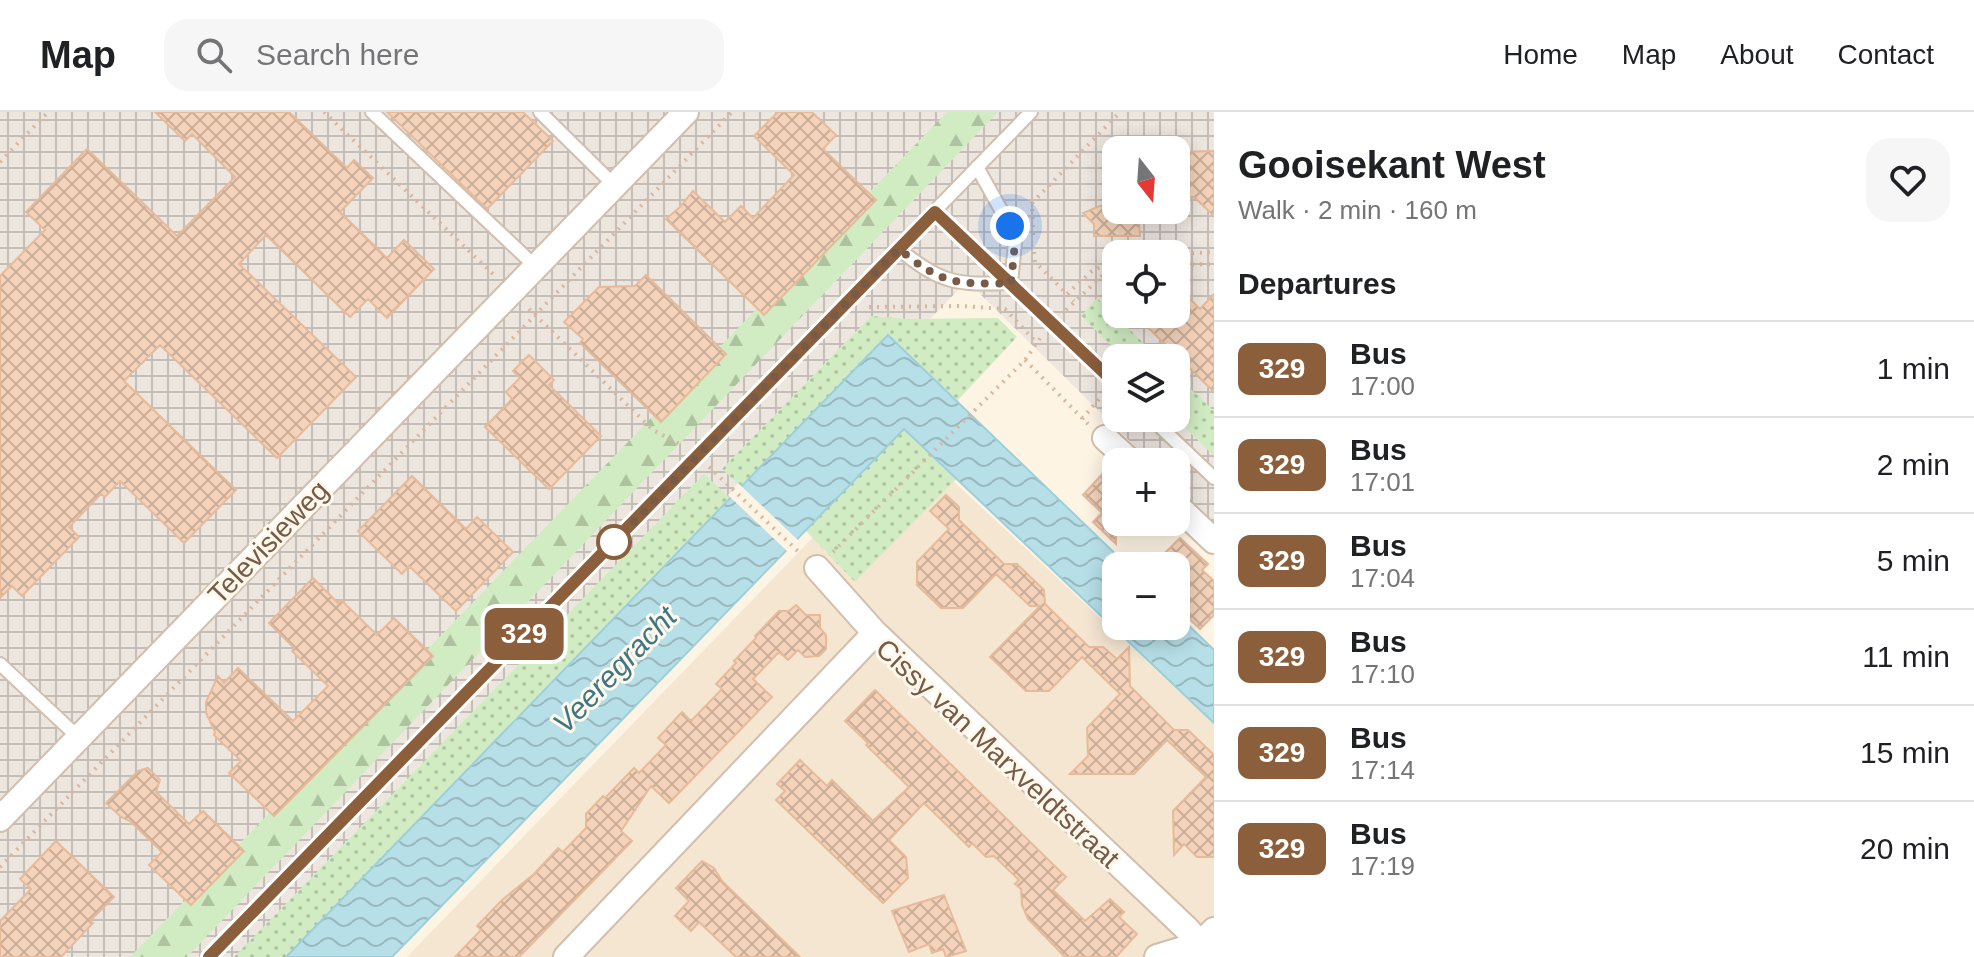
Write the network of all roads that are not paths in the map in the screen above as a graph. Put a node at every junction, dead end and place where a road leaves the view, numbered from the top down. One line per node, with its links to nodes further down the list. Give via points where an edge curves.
1 (372, 112): 9 (lane)
2 (540, 112): 6 (lane)
3 (686, 112): 6 (street, Televisieweg)
4 (1031, 112): 5 (lane)
5 (977, 167): 7 (lane); 10 (lane, via 1015,243)
6 (615, 186): 9 (street, Televisieweg)
7 (935, 212): 8 (lane); 10 (lane)
8 (899, 249): 10 (lane, via 924,270 964,284); 24 (lane)
9 (536, 267): 21 (street, Televisieweg)
10 (1011, 283): 11 (lane)
11 (1102, 371)
12 (1166, 432): 15 (lane)
13 (1105, 438): 14 (street)
14 (1116, 448)
15 (1214, 478)
16 (1190, 518): 17 (street)
17 (1214, 541)
18 (812, 564): 19 (street)
19 (875, 633): 23 (street, Cissy van Marxveldtstraat); 25 (street, Cissy van Marxveldtstraat)
20 (0, 664): 21 (lane)
21 (78, 737): 22 (street, Televisieweg)
22 (0, 819)
23 (1206, 947): 26 (street)
24 (209, 957)
25 (566, 957)
26 (1157, 957)

